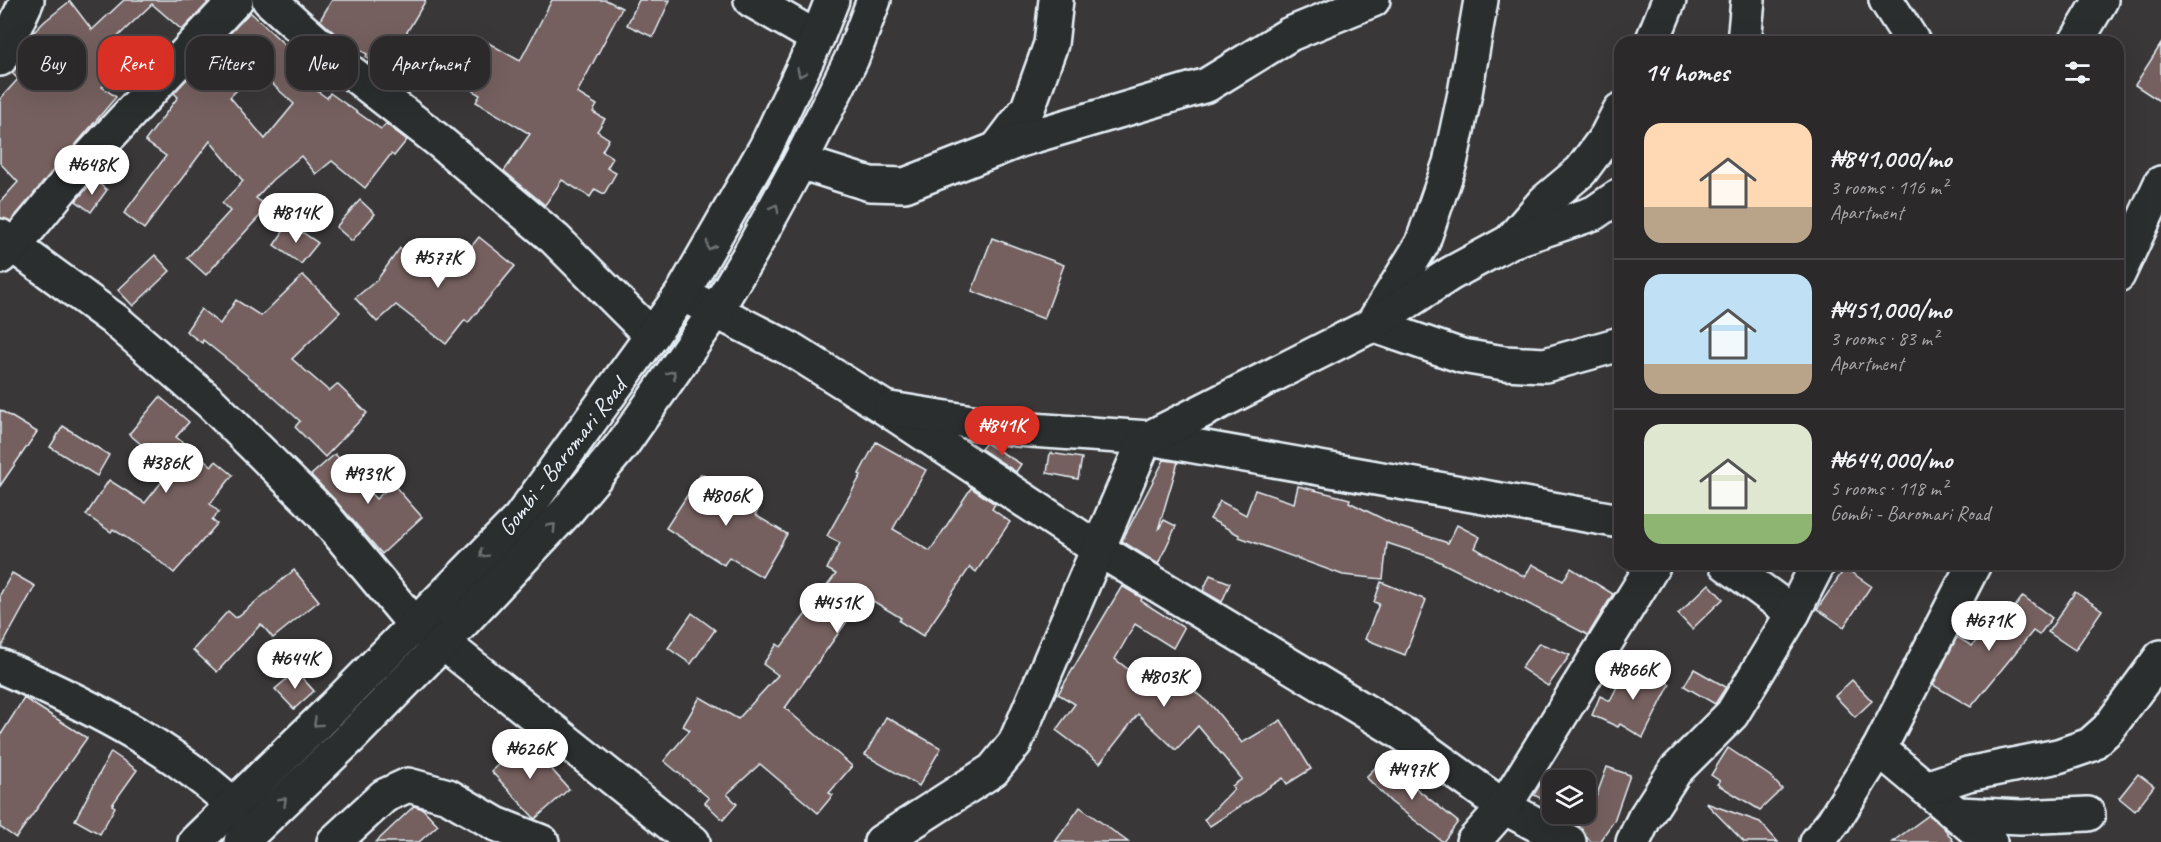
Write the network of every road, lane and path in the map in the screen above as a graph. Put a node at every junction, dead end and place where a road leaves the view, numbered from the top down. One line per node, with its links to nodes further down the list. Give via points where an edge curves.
1 (27, 0): 19 (street)
2 (236, 0): 26 (street)
3 (269, 0): 31 (street, via 555,239)
4 (751, 0): 18 (street)
5 (832, 0): 18 (street, Gombi - Baromari Road)
6 (874, 0): 22 (street, Gombi - Baromari Road, via 852,58)
7 (1056, 0): 21 (street, via 1051,44 1028,108)
8 (1373, 0): 21 (street, via 1290,34 1207,85)
9 (1481, 0): 30 (street, via 1450,163 1422,244)
10 (1669, 0): 14 (street)
11 (1748, 0): 15 (street)
12 (1886, 0): 16 (street)
13 (2101, 0): 17 (street)
14 (1654, 36)
15 (1745, 36)
16 (1909, 36)
17 (2080, 36)
18 (817, 38): 28 (street, Gombi - Baromari Road, one-way to 28, via 766,147)
19 (0, 59)
20 (1614, 122): 25 (street, via 1581,171 1544,202)
21 (997, 149): 22 (street, via 905,185 870,184)
22 (800, 162): 29 (street, Gombi - Baromari Road, one-way to 22)
23 (2161, 183): 27 (street)
24 (1614, 199): 25 (street, via 1594,213)
25 (1511, 241): 30 (street, via 1450,274)
26 (4, 246): 42 (street, via 114,320 211,403 321,512)
27 (2124, 262)
28 (682, 294): 29 (street); 31 (street, Gombi - Baromari Road)
29 (716, 312): 33 (street, via 795,351); 43 (street, Gombi - Baromari Road, one-way to 29, via 608,462)
30 (1372, 325): 32 (street, via 1462,356 1504,363 1545,365); 34 (street)
31 (652, 336): 42 (street, Gombi - Baromari Road, one-way to 42, via 520,518)
32 (1614, 346)
33 (885, 408): 34 (street, via 1016,429); 36 (street)
34 (1149, 438): 35 (street); 36 (street)
35 (1614, 520)
36 (1098, 549): 49 (street, via 1402,735); 57 (street, via 1015,743 993,770)
37 (1650, 570): 49 (street)
38 (1734, 570): 41 (street)
39 (1815, 570): 41 (street)
40 (1971, 570): 46 (street)
41 (1793, 612): 60 (street, via 1732,714 1675,771)
42 (415, 625): 43 (street); 48 (street, Gombi - Baromari Road, one-way to 48)
43 (443, 643): 52 (street, Gombi - Baromari Road, one-way to 43); 56 (street)
44 (2161, 657): 47 (street, via 2108,729 2090,745)
45 (0, 666): 48 (street, via 52,689 172,755)
46 (1879, 749): 47 (street); 61 (street)
47 (1926, 788): 50 (street)
48 (234, 804): 52 (street); 53 (street, Gombi - Baromari Road)
49 (1504, 807): 58 (street); 59 (street)
50 (1958, 814): 51 (street); 62 (street)
51 (2088, 814)
52 (249, 835)
53 (195, 842)
54 (334, 842): 55 (street, via 384,796 408,785 448,796 496,824)
55 (542, 842)
56 (693, 842)
57 (881, 842)
58 (1473, 842)
59 (1569, 842)
60 (1632, 842)
61 (1816, 842)
62 (1990, 842)

